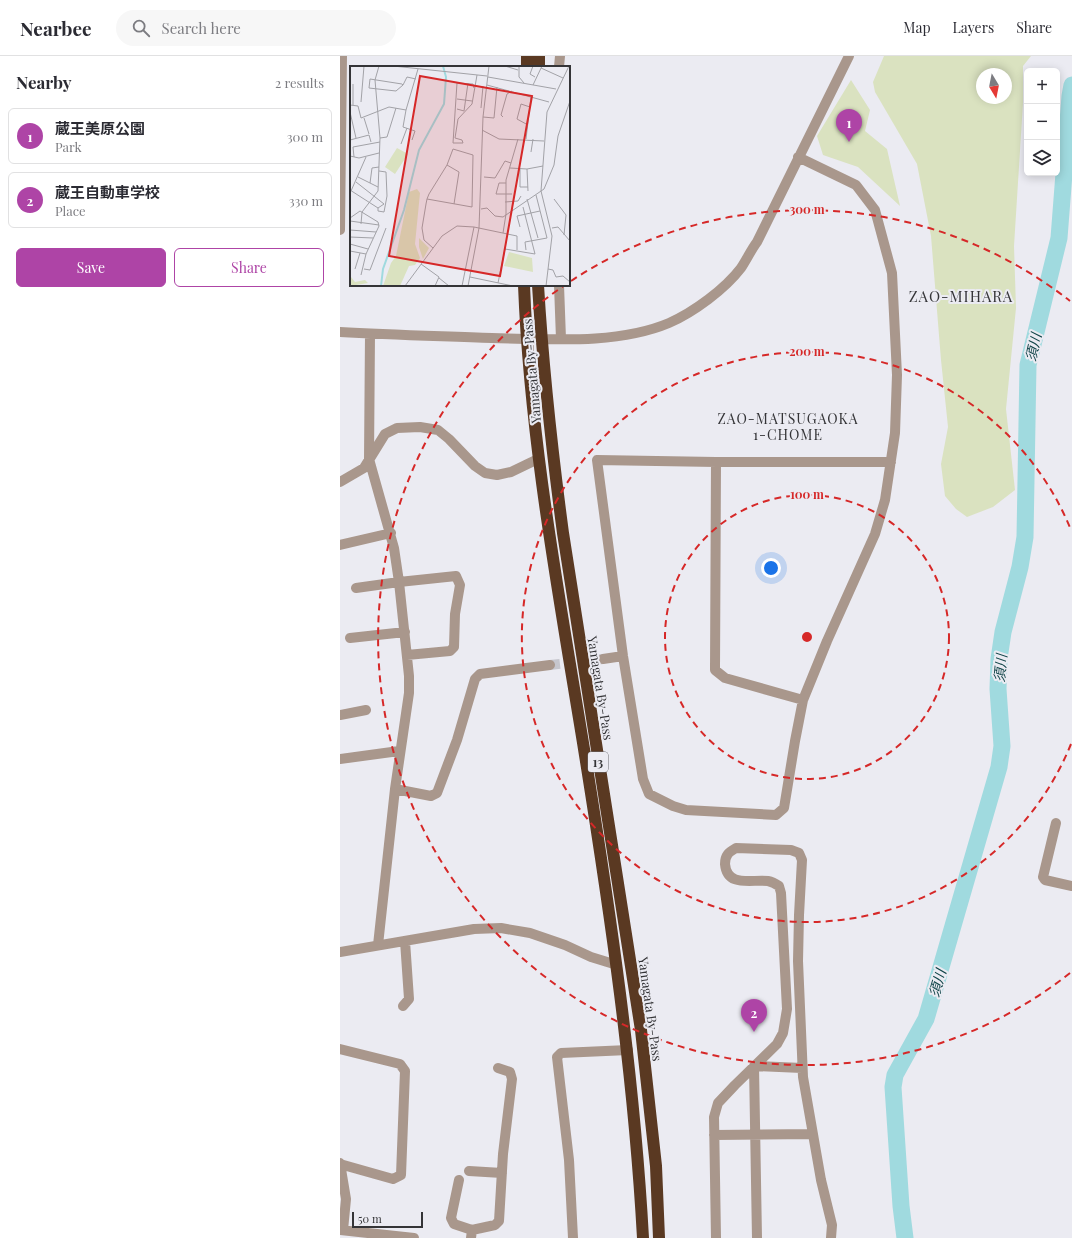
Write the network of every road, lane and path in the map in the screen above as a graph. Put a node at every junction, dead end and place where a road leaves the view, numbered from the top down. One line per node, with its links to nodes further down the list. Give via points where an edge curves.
1 (342, 56): 6 (street)
2 (560, 56): 4 (street)
3 (849, 56): 5 (street)
4 (559, 66)
5 (798, 157): 14 (street, via 757,242 740,268 709,298 670,322 646,331 617,336); 18 (street, via 856,186 875,210 892,273 897,375)
6 (340, 230)
7 (524, 286): 12 (highway, Yamagata By-Pass / 13)
8 (538, 286): 13 (highway, Yamagata By-Pass / 13)
9 (560, 286): 14 (street)
10 (340, 332): 11 (street)
11 (370, 334): 12 (street); 15 (street)
12 (526, 339): 13 (street); 16 (highway, Yamagata By-Pass / 13)
13 (541, 339): 14 (street); 61 (highway, Yamagata By-Pass / 13, via 563,533 641,1030 656,1166)
14 (561, 339)
15 (369, 459): 16 (street, via 385,434 397,428 420,427 438,430 475,466 486,473 497,475 510,472); 19 (street, via 364,468); 20 (street)
16 (538, 459): 41 (highway, Yamagata By-Pass / 13)
17 (716, 462): 18 (street); 27 (street, via 597,460); 30 (street, via 716,670 725,678)
18 (892, 462): 30 (street, via 875,534)
19 (340, 482)
20 (391, 533): 21 (street); 22 (street)
21 (340, 545)
22 (399, 582): 23 (street); 24 (street); 26 (street, via 456,576 460,585 455,614 454,647 450,651)
23 (356, 588)
24 (405, 632): 25 (street); 26 (street)
25 (350, 638)
26 (407, 654): 33 (street, via 409,693)
27 (623, 656): 28 (street); 30 (street, via 643,779 649,794 686,810 776,815 784,808)
28 (603, 659)
29 (550, 665): 35 (street, via 480,674 475,679 457,740 437,793 431,796)
30 (803, 700)
31 (366, 710): 32 (street)
32 (340, 715)
33 (399, 751): 34 (street); 35 (street)
34 (340, 759)
35 (394, 789): 39 (street)
36 (1056, 823): 37 (street, via 1043,877 1045,880)
37 (1072, 886)
38 (405, 941): 39 (street); 41 (street, via 474,929 501,928 530,933); 42 (street, via 409,999)
39 (378, 945): 40 (street)
40 (340, 952)
41 (617, 965): 44 (highway, Yamagata By-Pass / 13)
42 (404, 1006)
43 (340, 1049): 51 (street, via 400,1064 405,1071 401,1176 393,1179)
44 (628, 1050): 59 (street, via 561,1053 557,1057 569,1160); 60 (highway, Yamagata By-Pass / 13, via 640,1172)
45 (754, 1066): 47 (street); 47 (street, via 777,1044 783,1033 787,1010 781,893 779,886 773,882 736,880 729,877 725,859 728,852 736,848 791,850 799,853 802,860 798,961); 48 (street); 50 (street, via 718,1103 714,1117)
46 (498, 1068): 53 (street, via 510,1072 512,1079)
47 (802, 1068): 49 (street)
48 (756, 1134): 49 (street); 50 (street); 64 (street)
49 (813, 1134): 65 (street, via 832,1226)
50 (714, 1135): 55 (street)
51 (340, 1164): 56 (street, via 346,1199)
52 (469, 1171): 53 (street)
53 (502, 1173): 57 (street, via 499,1221)
54 (459, 1180): 57 (street, via 451,1218 454,1224)
55 (716, 1221): 62 (street); 63 (street)
56 (341, 1230): 58 (street)
57 (471, 1234)
58 (414, 1238)
59 (573, 1238)
60 (643, 1238)
61 (659, 1238)
62 (710, 1238)
63 (716, 1238)
64 (758, 1238)
65 (831, 1238)

